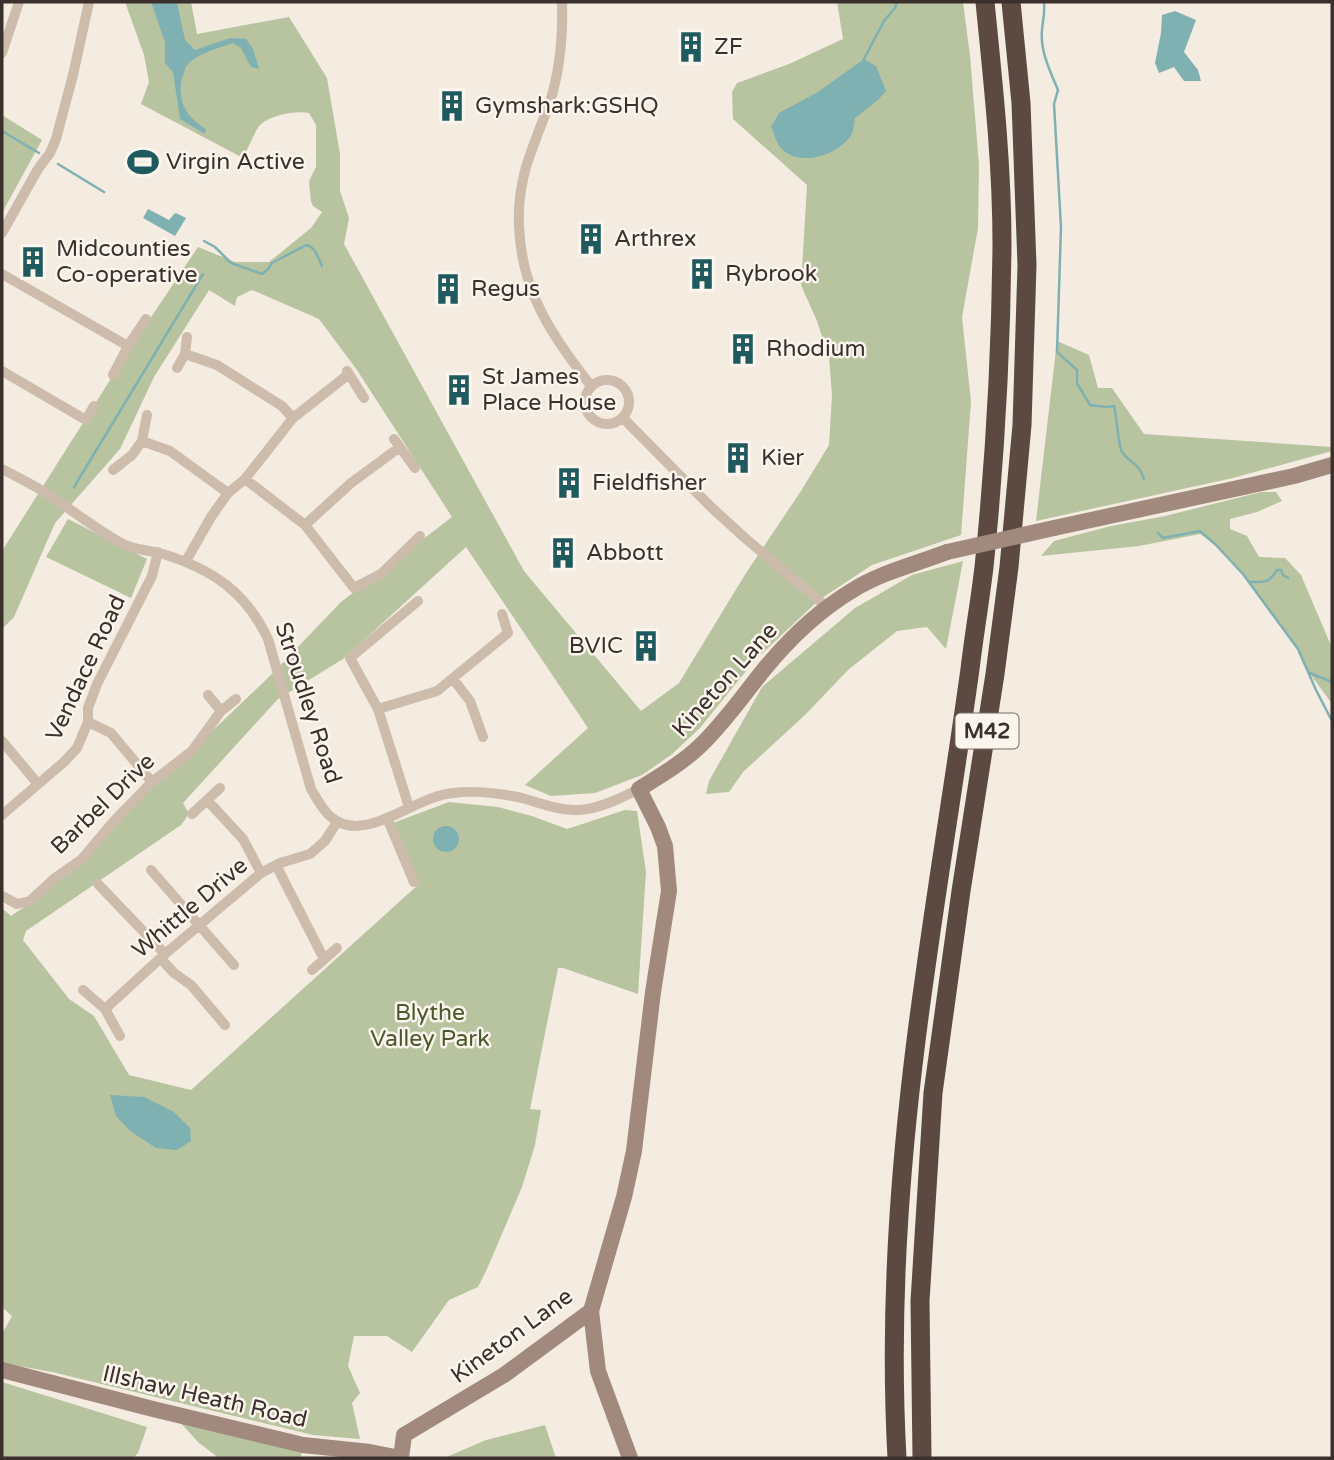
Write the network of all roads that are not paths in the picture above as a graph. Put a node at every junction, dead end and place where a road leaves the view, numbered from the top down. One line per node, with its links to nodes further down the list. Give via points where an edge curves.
1 (19, 2): 6 (street)
2 (89, 2): 7 (street, via 52,149)
3 (562, 2): 16 (street, via 560,60 525,170 520,248 540,311)
4 (985, 2): 78 (highway, M42, via 1002,241 996,420 983,569 904,1149 894,1408)
5 (1011, 2): 79 (highway, M42, via 1021,103 1027,265 1023,425 995,674 933,1093 920,1301)
6 (2, 53)
7 (2, 233)
8 (2, 274): 11 (street)
9 (146, 319): 11 (street)
10 (187, 337): 12 (street)
11 (128, 346): 15 (street)
12 (185, 354): 13 (street); 20 (street, via 217,365 282,406)
13 (177, 368)
14 (2, 371): 22 (street)
15 (113, 375)
16 (591, 386): 21 (street, via 586,396 590,416 606,423); 21 (street, via 606,380 621,385 629,400)
17 (364, 398): 20 (street, via 347,371)
18 (94, 406): 22 (street)
19 (146, 415): 24 (street)
20 (293, 418): 29 (street)
21 (623, 418): 36 (street, via 711,507)
22 (86, 420): 23 (street)
23 (80, 432)
24 (142, 441): 28 (street); 30 (street, via 170,451)
25 (1332, 465): 36 (street, Kineton Lane, bridge, via 947,552 877,578)
26 (415, 468): 31 (street, via 397,443)
27 (2, 469): 33 (street, Stroudley Road, via 127,546)
28 (113, 470)
29 (246, 479): 30 (street); 31 (street)
30 (228, 493): 34 (street)
31 (305, 525): 32 (street, via 354,589 381,574)
32 (420, 536)
33 (158, 552): 34 (street, Stroudley Road); 43 (street, Vendace Road, via 152,576 92,696)
34 (186, 561): 55 (street, Stroudley Road, via 228,585 260,622 311,789)
35 (418, 601): 41 (street, via 350,658)
36 (828, 608): 49 (street, Kineton Lane, via 779,652 701,746)
37 (502, 614): 38 (street, via 508,633)
38 (453, 678): 41 (street, via 438,691); 44 (street, via 470,701)
39 (208, 695): 42 (street)
40 (236, 699): 42 (street, Barbel Drive)
41 (378, 709): 51 (street)
42 (222, 711): 46 (street, Barbel Drive, via 191,751)
43 (88, 722): 46 (street, via 111,733); 47 (street, Vendace Road, via 77,748)
44 (484, 737)
45 (2, 741): 47 (street)
46 (152, 782): 61 (street, Barbel Drive, via 82,859 30,901 18,904)
47 (38, 784): 53 (street, Vendace Road)
48 (220, 788): 50 (street)
49 (639, 789): 51 (street, via 579,810 482,791 450,793); 72 (street, Kineton Lane, via 665,846 669,891 634,1151)
50 (207, 800): 52 (street); 58 (street, via 243,839)
51 (409, 807): 54 (street)
52 (192, 814)
53 (2, 815)
54 (387, 818): 55 (street, via 362,826); 59 (street)
55 (337, 822): 56 (street, Whittle Drive, via 310,854)
56 (276, 865): 58 (street, Whittle Drive); 65 (street)
57 (151, 870): 62 (street)
58 (261, 873): 62 (street, Whittle Drive)
59 (414, 882)
60 (98, 884): 64 (street)
61 (2, 896)
62 (199, 926): 64 (street, Whittle Drive); 66 (street)
63 (337, 948): 65 (street)
64 (163, 957): 69 (street, Whittle Drive); 70 (street)
65 (324, 959): 67 (street)
66 (234, 965)
67 (312, 970)
68 (83, 990): 69 (street)
69 (105, 1009): 71 (street)
70 (225, 1025)
71 (120, 1036)
72 (591, 1311): 74 (street, Kineton Lane, via 504,1376); 77 (street, via 598,1371)
73 (2, 1370): 75 (street, Illshaw Heath Road, via 303,1445)
74 (404, 1434): 75 (street, Kineton Lane); 76 (street)
75 (370, 1452): 76 (street, Illshaw Heath Road)
76 (401, 1458)
77 (630, 1458)
78 (897, 1458)
79 (922, 1458)

